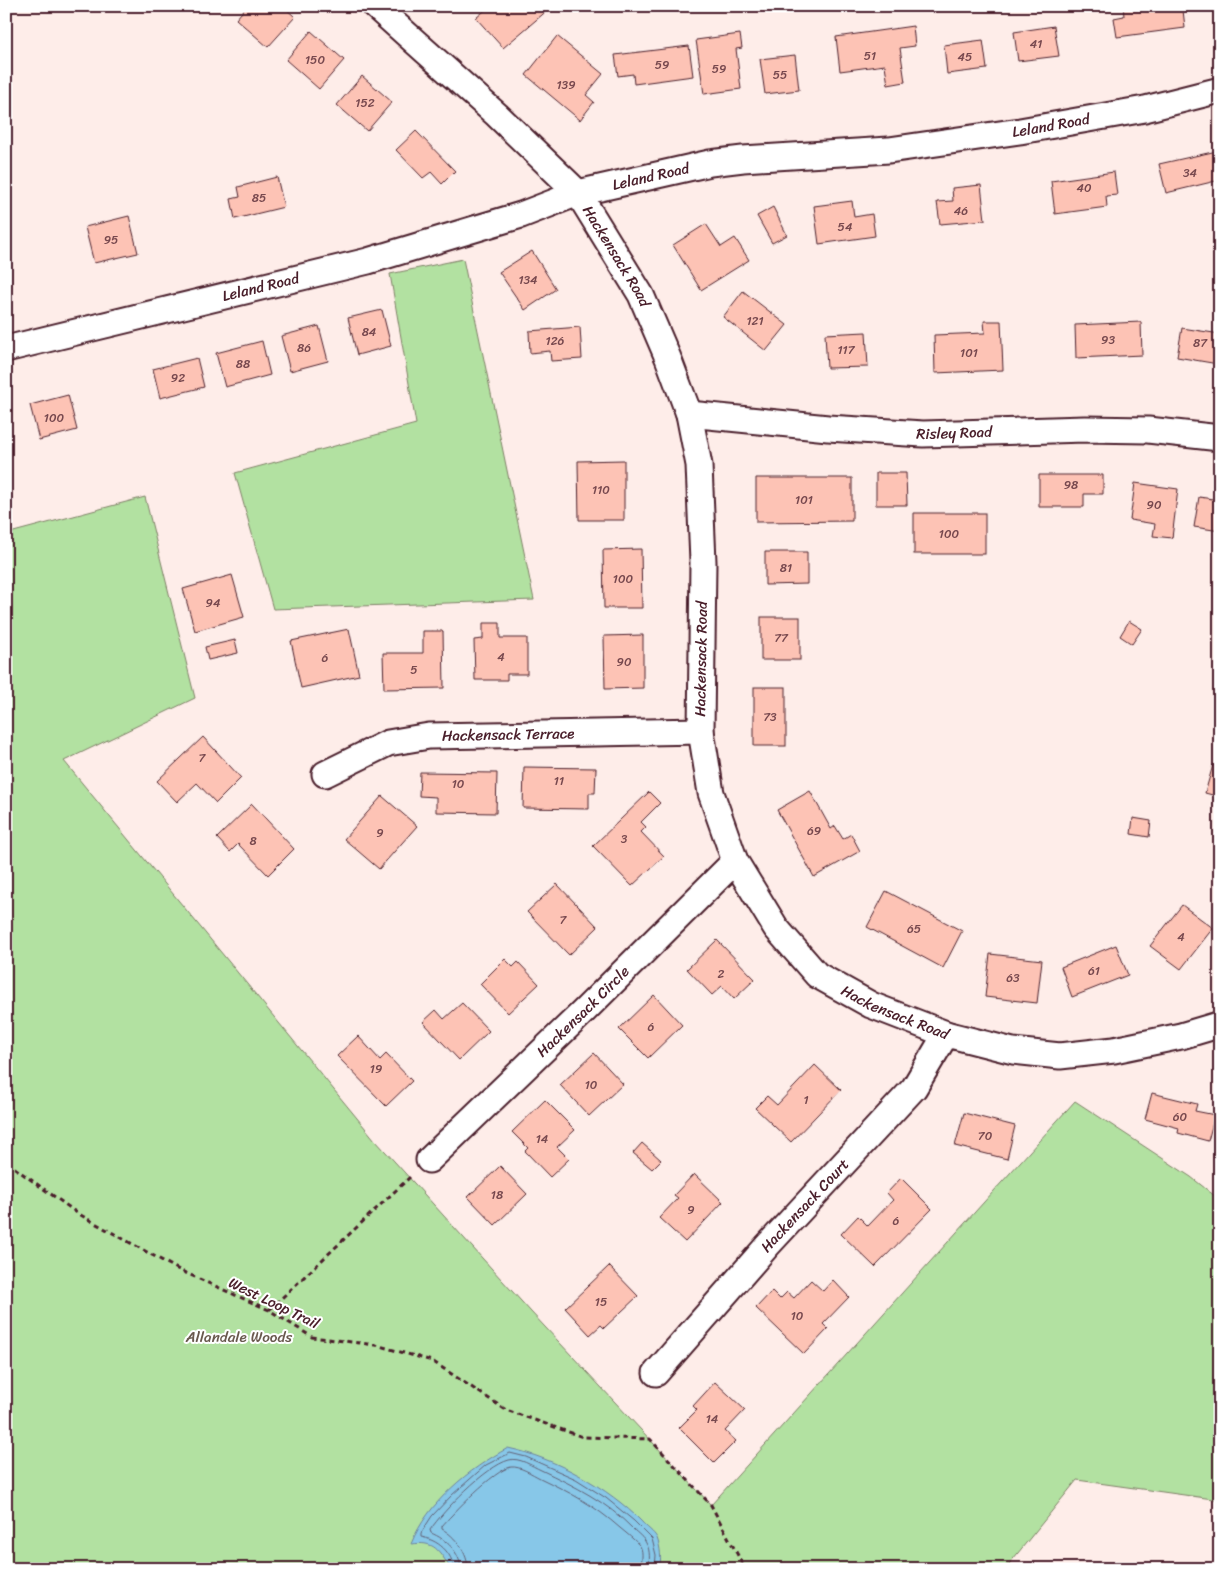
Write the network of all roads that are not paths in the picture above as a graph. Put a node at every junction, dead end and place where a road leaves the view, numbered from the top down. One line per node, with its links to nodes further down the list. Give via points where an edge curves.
1 (375, 6): 3 (street, Hackensack Road)
2 (1220, 90): 3 (street, Leland Road, via 1145,109 1020,131 889,150 710,163)
3 (578, 193): 4 (street, Leland Road, via 368,261); 5 (street, Hackensack Road, via 641,295)
4 (6, 349)
5 (689, 414): 6 (street, Risley Road, via 818,428 923,434 1085,429 1148,430); 7 (street, Hackensack Road, via 699,465 703,562)
6 (1220, 438)
7 (701, 731): 8 (street, Hackensack Terrace, via 429,736 388,743); 9 (street, Hackensack Road, via 711,793)
8 (325, 774)
9 (735, 861): 11 (street, Hackensack Road, via 776,928 817,976 871,1005); 12 (street, Hackensack Circle)
10 (1219, 1025): 11 (street, Hackensack Road, via 1114,1050 1060,1056 1013,1051)
11 (946, 1034): 13 (street, Hackensack Court, via 914,1088)
12 (429, 1160)
13 (656, 1373)

